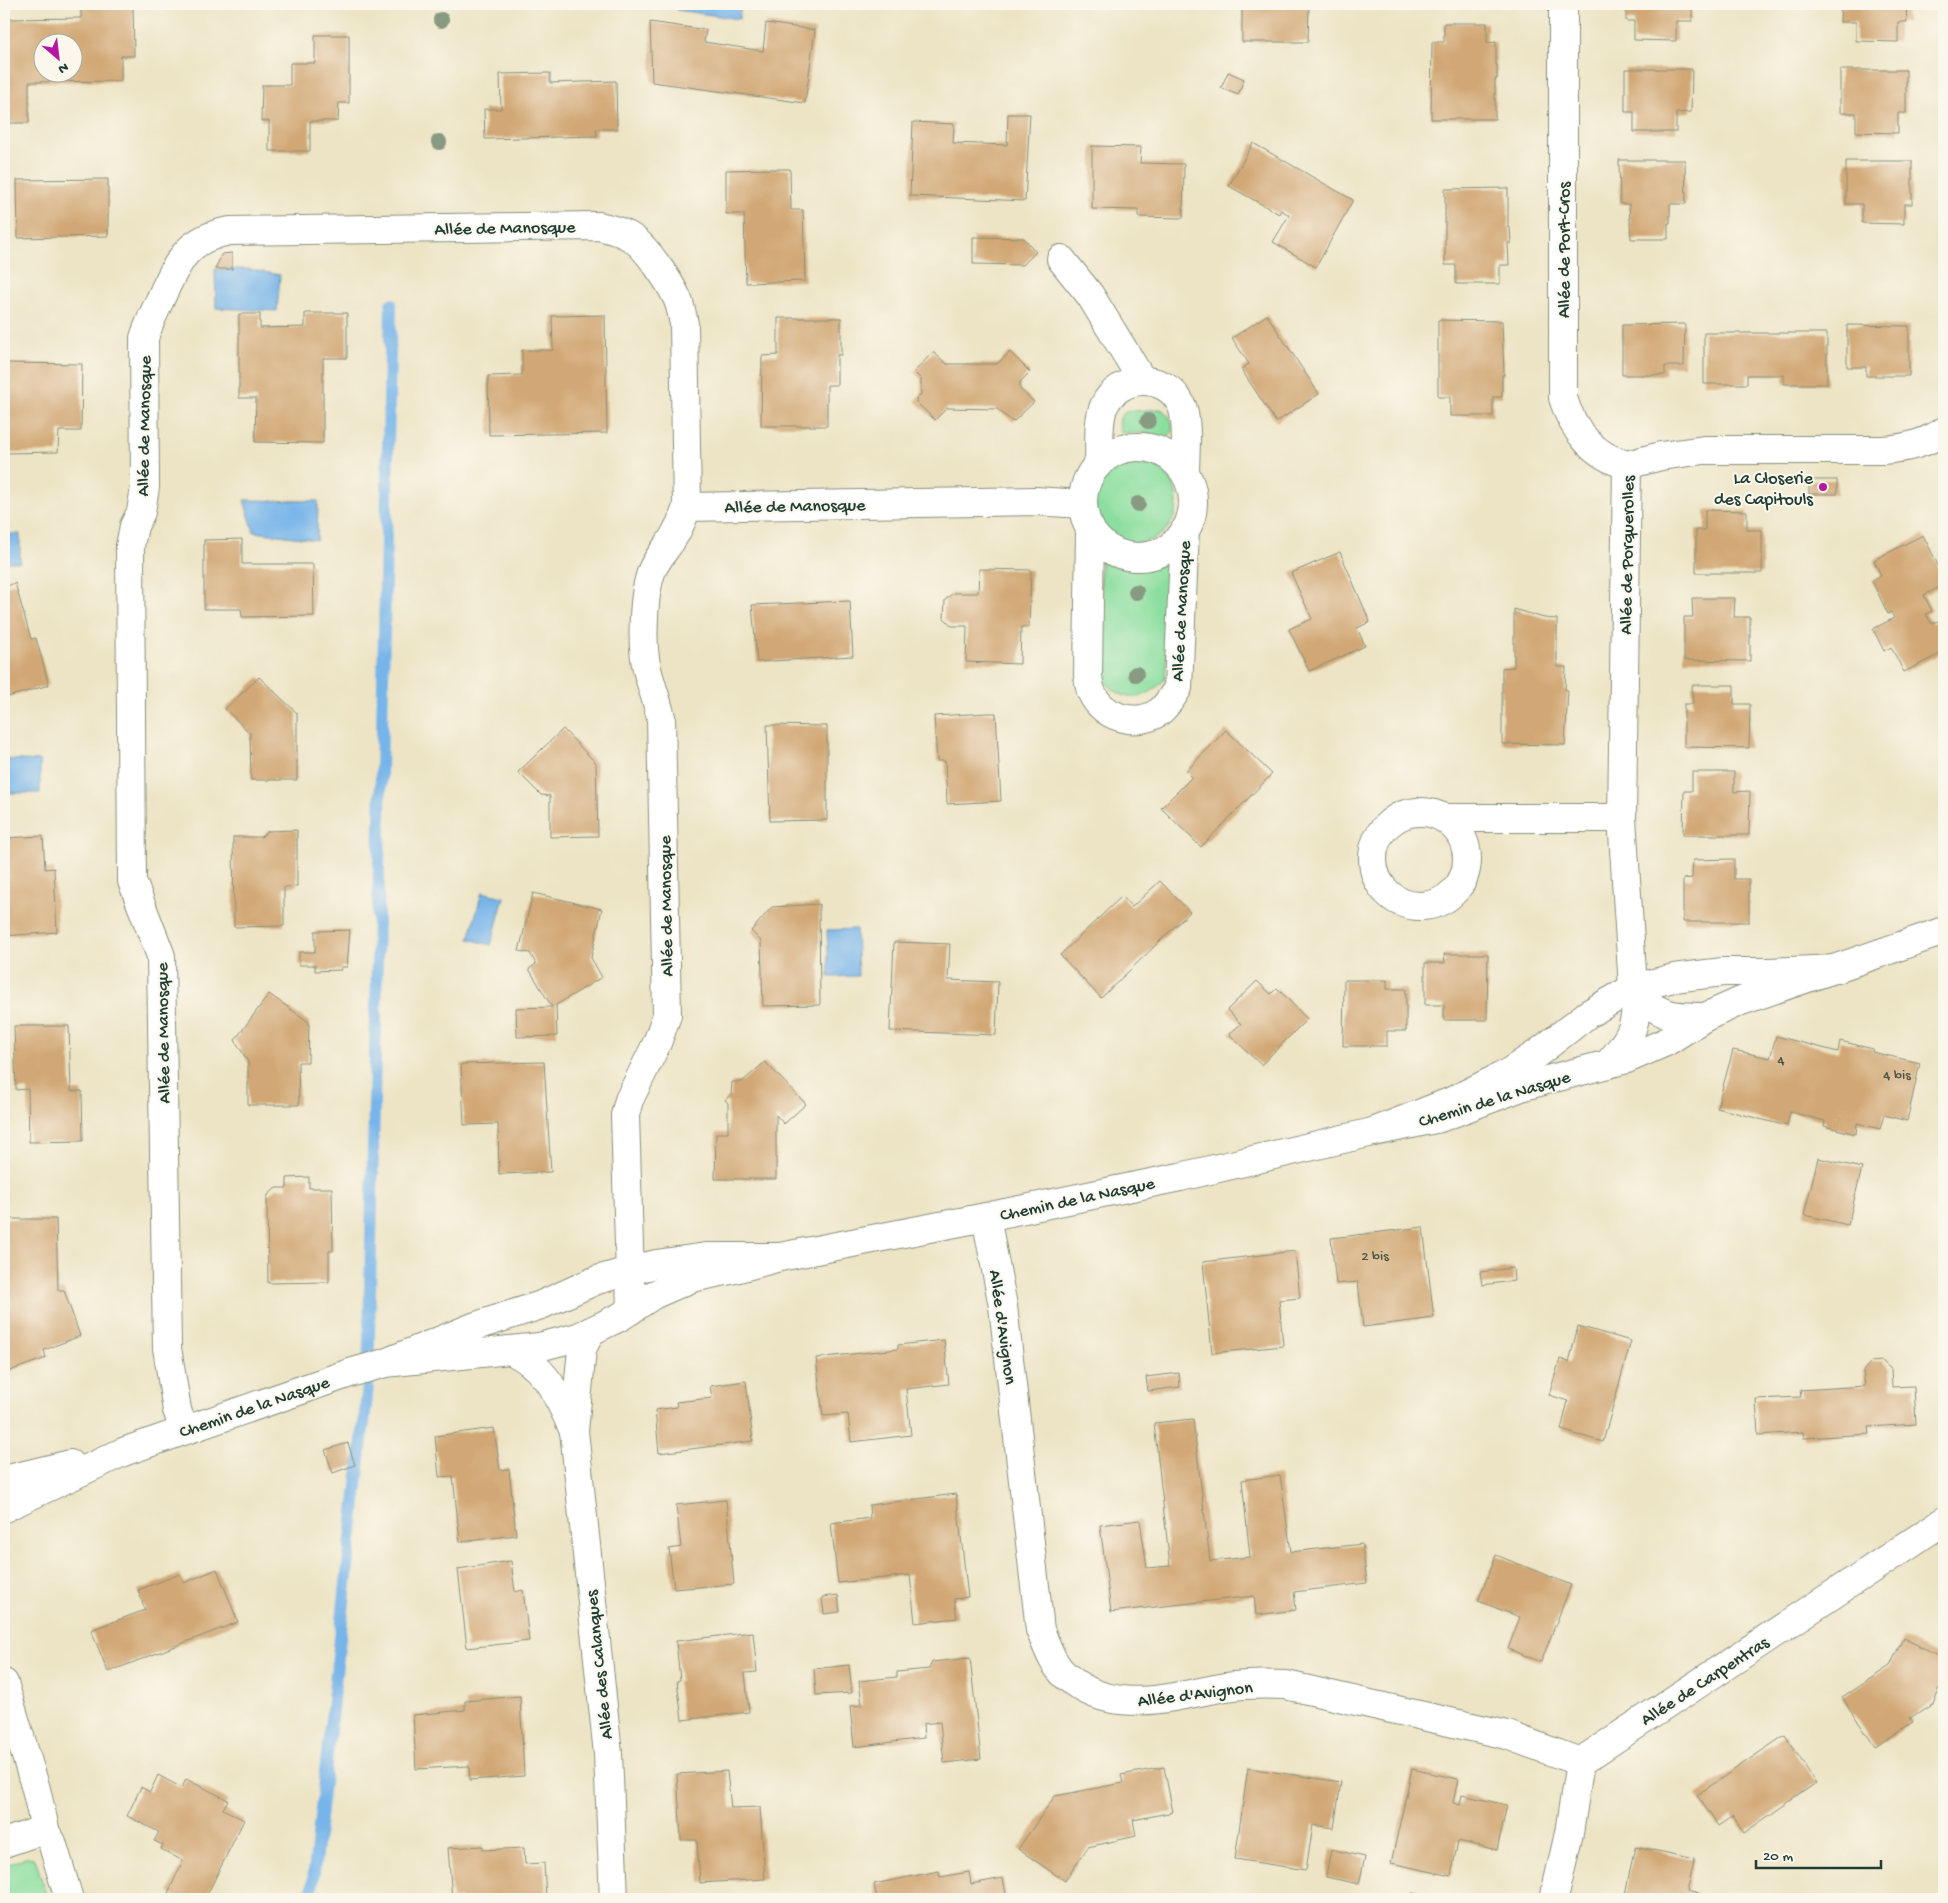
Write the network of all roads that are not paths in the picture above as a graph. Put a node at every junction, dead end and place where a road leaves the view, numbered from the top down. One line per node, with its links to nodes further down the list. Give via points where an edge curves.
1 (1563, 4): 6 (street, Allée de Port-Cros, via 1564,398 1574,424 1588,443 1610,459)
2 (1061, 259): 3 (street, via 1090,295)
3 (1142, 380): 5 (street, via 1126,384 1112,393 1104,407); 7 (street, Allée de Manosque, via 1158,382 1172,392 1181,405 1185,421)
4 (1944, 431): 6 (street, Allée de Porquerolles, via 1932,439 1883,450 1704,450 1661,456)
5 (1100, 463): 7 (street, Allée de Manosque, via 1122,449 1139,447 1157,450); 9 (street, Allée de Manosque, via 1085,486)
6 (1627, 466): 12 (street, Allée de Porquerolles)
7 (1185, 472): 10 (street, Allée de Manosque, via 1192,489 1193,507)
8 (687, 507): 9 (street, Allée de Manosque, via 1035,501); 22 (street, Allée de Manosque, via 651,573 644,617 647,669 661,717 667,1015 658,1043 629,1100 625,1115); 29 (street, Allée de Manosque, via 684,324 681,308 646,250 616,230 599,226 230,231 199,241 175,268 144,338 145,487 130,546 132,881 161,956 167,1348 177,1410)
9 (1086, 516): 10 (street, Allée de Manosque, via 1096,538 1110,550 1127,557 1146,557 1164,551); 10 (street, Allée de Manosque, via 1088,676 1091,691 1112,714 1128,719 1143,719 1158,712 1170,702 1178,688)
10 (1185, 530)
11 (1446, 818): 12 (street)
12 (1622, 818): 15 (street, Allée de Porquerolles)
13 (1944, 931): 14 (street, Chemin de la Nasque)
14 (1837, 969): 15 (street, Chemin de la Nasque, via 1723,972 1674,978); 16 (street, Chemin de la Nasque, via 1741,1001)
15 (1633, 988): 16 (street, Chemin de la Nasque, via 1646,1003 1670,1016); 17 (street, Chemin de la Nasque); 18 (street, via 1636,1019 1620,1050)
16 (1705, 1017): 18 (street, Chemin de la Nasque, via 1666,1042 1627,1059)
17 (1578, 1022): 18 (street, Chemin de la Nasque, via 1578,1052); 19 (street, Chemin de la Nasque, via 1508,1073 1452,1101)
18 (1597, 1067): 19 (street, Chemin de la Nasque, via 1524,1086 1440,1118)
19 (1373, 1132): 20 (street, Chemin de la Nasque, via 1180,1177)
20 (986, 1217): 21 (street, Chemin de la Nasque); 36 (street, Allée d'Avignon, via 1003,1306 1040,1630 1051,1657 1066,1676 1088,1690 1119,1701 1153,1701 1259,1684 1286,1686 1507,1735)
21 (780, 1257): 22 (street, Chemin de la Nasque, via 706,1256); 24 (street, Chemin de la Nasque, via 692,1278 653,1295)
22 (629, 1271): 23 (street, Chemin de la Nasque); 24 (street, Allée de Manosque)
23 (567, 1293): 26 (street); 28 (street, Chemin de la Nasque, via 541,1306 476,1326)
24 (631, 1310): 25 (street, Chemin de la Nasque)
25 (591, 1331): 26 (street, Chemin de la Nasque); 30 (street, Allée des Calanques, via 582,1349)
26 (539, 1347): 27 (street, Chemin de la Nasque)
27 (510, 1350): 28 (street, Chemin de la Nasque); 30 (street, Allée des Calanques, via 526,1358 542,1373)
28 (385, 1362): 29 (street, Chemin de la Nasque)
29 (184, 1430): 31 (street, Chemin de la Nasque)
30 (574, 1431): 40 (street, Allée des Calanques, via 608,1754)
31 (123, 1452): 32 (street, Chemin de la Nasque); 33 (street, Chemin de la Nasque)
32 (4, 1480)
33 (4, 1508)
34 (1944, 1521): 36 (street, Allée de Carpentras)
35 (4, 1683): 37 (street)
36 (1580, 1762): 41 (street)
37 (46, 1833): 38 (street, via 36,1832); 39 (street, via 52,1842)
38 (4, 1843)
39 (69, 1899)
40 (614, 1899)
41 (1554, 1899)

